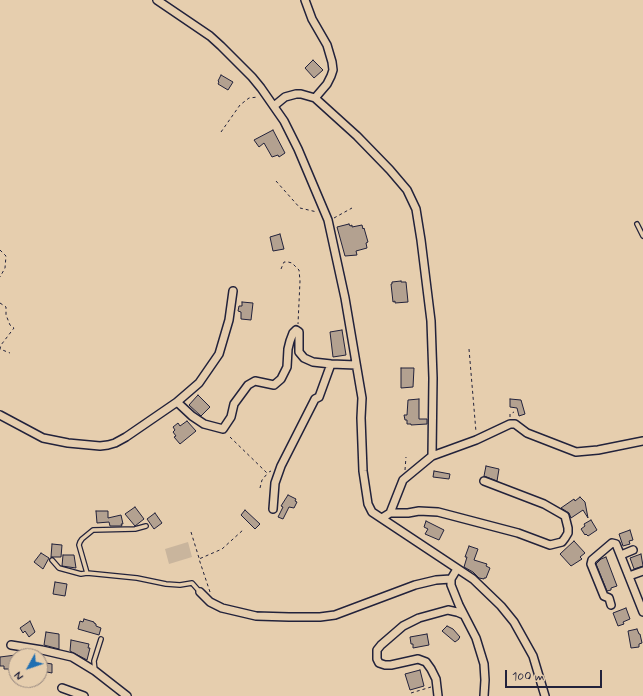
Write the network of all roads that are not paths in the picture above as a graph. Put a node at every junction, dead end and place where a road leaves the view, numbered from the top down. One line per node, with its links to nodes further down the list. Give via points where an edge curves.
1 (157, 0): 4 (street, via 210,36 252,77)
2 (305, 0): 3 (street, via 312,19 327,45 333,70 327,84)
3 (315, 98): 4 (street, via 296,94 285,97); 13 (street, via 390,170 407,190 416,209 431,321)
4 (274, 106): 9 (street, via 292,135 328,220)
5 (637, 224): 6 (lane)
6 (643, 236)
7 (233, 291): 10 (street, via 229,320 219,354 199,383)
8 (330, 364): 9 (street); 10 (street, via 304,358 299,352 299,332 296,330 290,341 287,367 281,379 274,385 256,381 248,385 234,404 231,417 223,429 204,424); 15 (street, via 319,397 315,399 280,466 275,483)
9 (356, 365): 17 (street, via 362,398 362,457 368,504 372,512)
10 (177, 402): 11 (street, via 126,437 115,443 100,446 42,438)
11 (0, 415)
12 (643, 441): 13 (street, via 576,452 510,424)
13 (432, 456): 16 (street, via 403,480)
14 (484, 481): 16 (street, via 544,504 565,516 568,533 565,538 562,542 550,545 518,533 438,512)
15 (273, 509)
16 (390, 513): 17 (street)
17 (382, 518): 22 (street)
18 (146, 526): 24 (lane, via 135,529 93,530 80,542)
19 (633, 550): 20 (street)
20 (621, 555): 25 (street); 28 (street, via 616,544 612,543 592,560 591,564 604,596 609,598)
21 (52, 560): 24 (lane, via 59,568 81,574)
22 (457, 570): 26 (street); 39 (street, via 488,592 514,622 533,656)
23 (643, 571): 25 (street)
24 (87, 573): 27 (lane, via 166,584 192,583)
25 (629, 576): 29 (street)
26 (451, 579): 27 (street, via 415,585 334,615 320,617 256,616 222,608 210,602); 30 (street, via 455,597)
27 (200, 592)
28 (611, 605)
29 (643, 612)
30 (464, 615): 37 (street, via 448,610 419,618 398,629 377,650 379,663 385,665 418,659 426,662 437,685); 38 (street, via 476,638 484,664)
31 (101, 640): 33 (lane, via 94,661)
32 (11, 645): 33 (street, via 72,657)
33 (95, 671): 36 (street)
34 (62, 688): 35 (street)
35 (84, 696)
36 (127, 696)
37 (438, 696)
38 (484, 696)
39 (545, 696)

